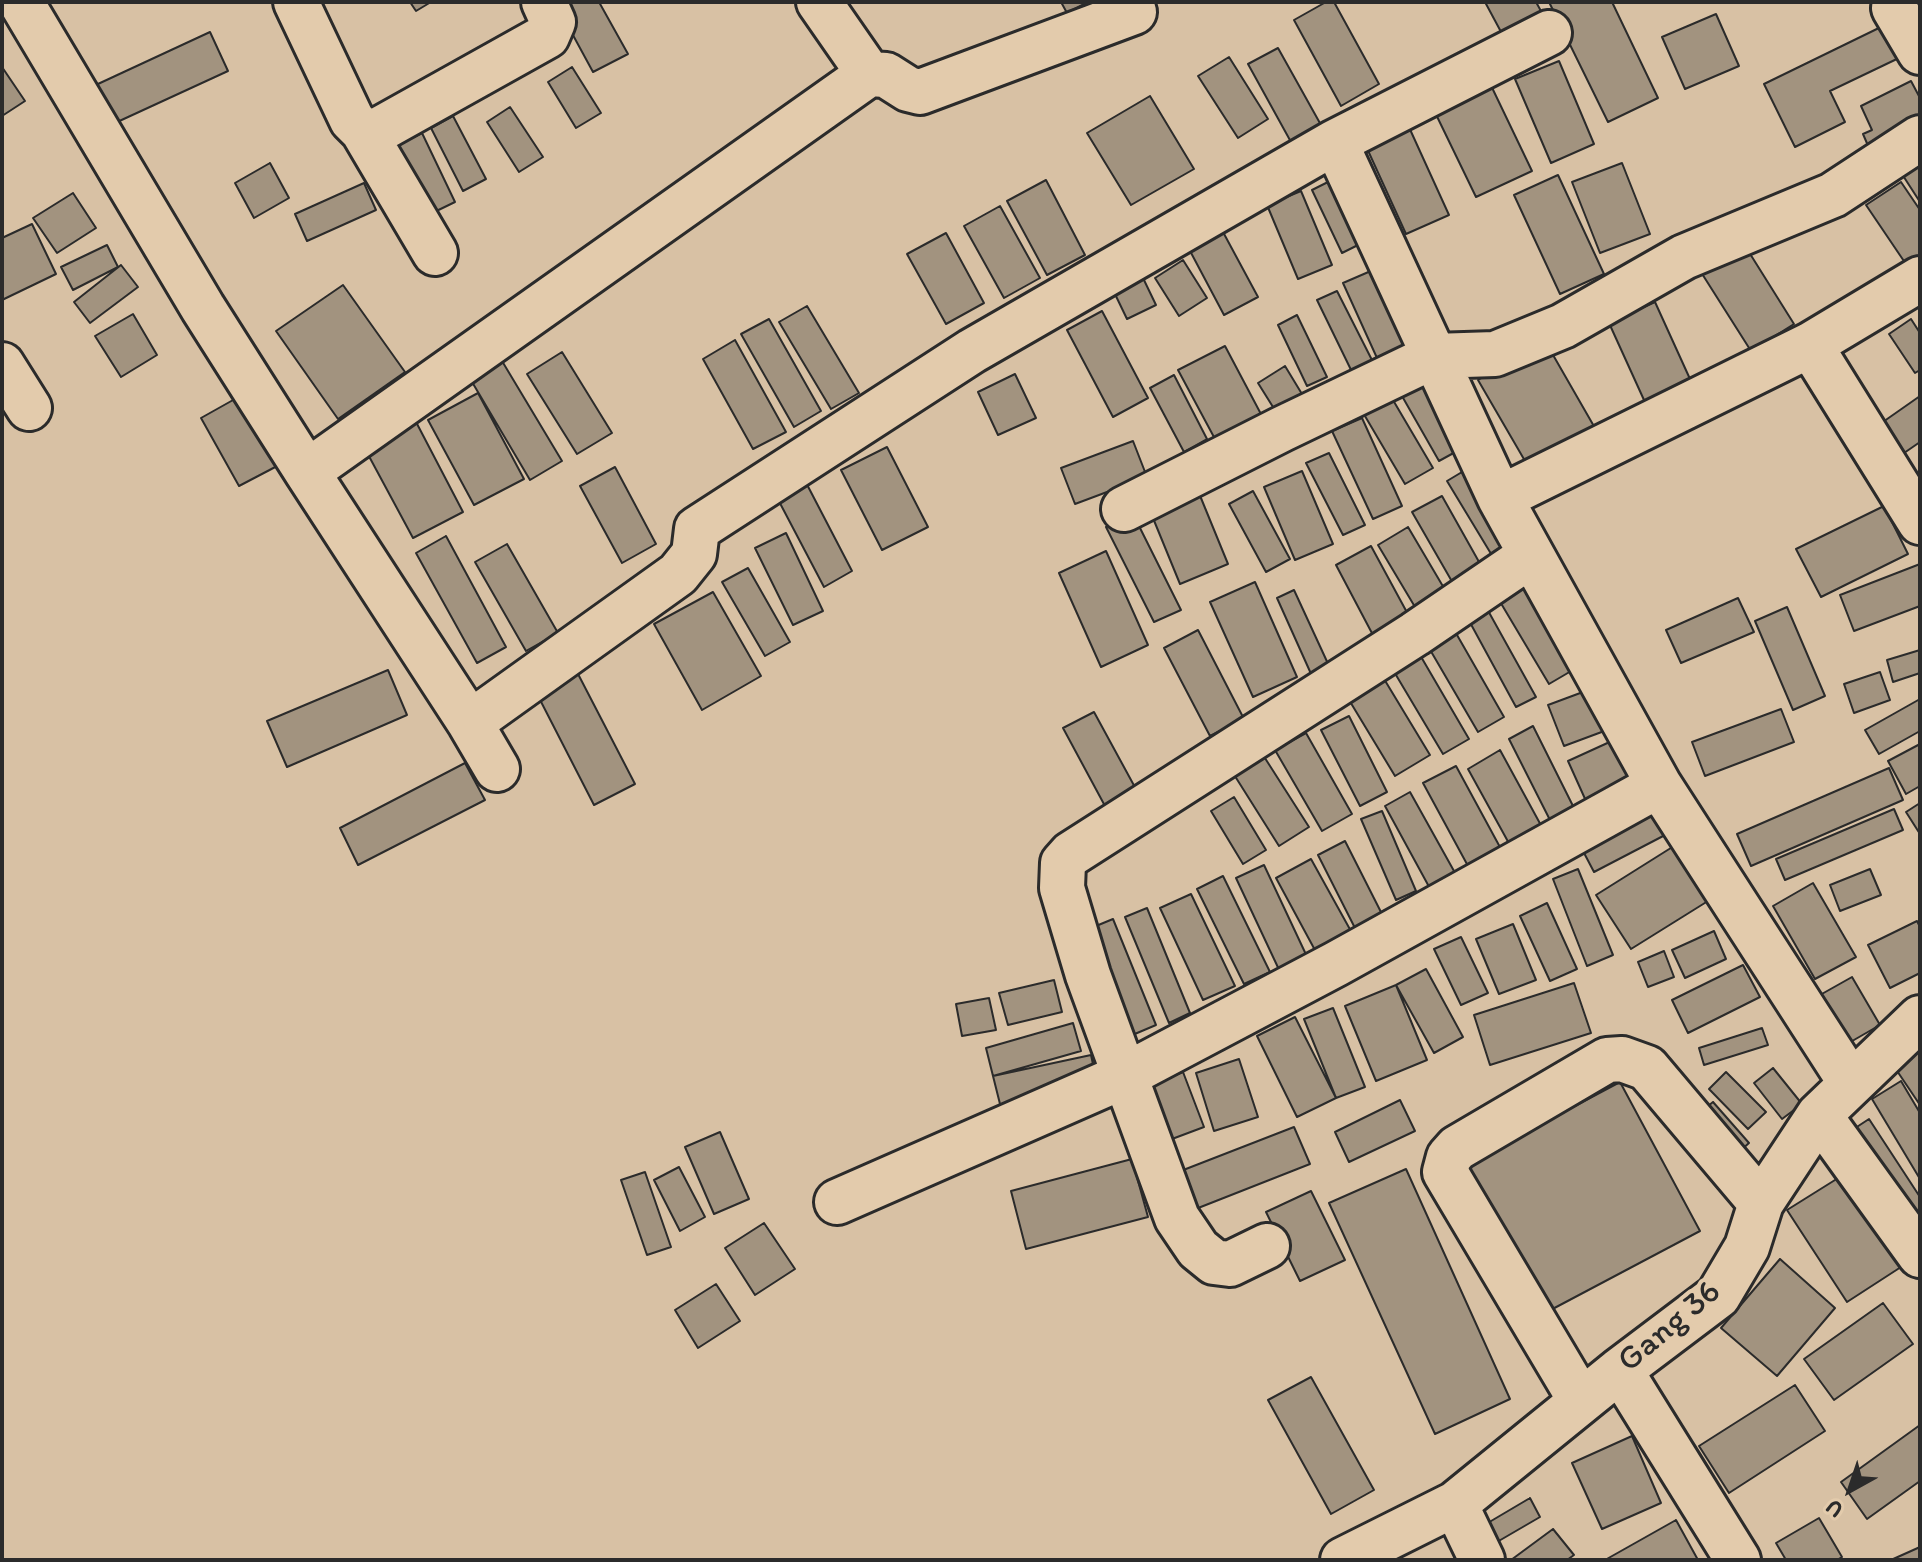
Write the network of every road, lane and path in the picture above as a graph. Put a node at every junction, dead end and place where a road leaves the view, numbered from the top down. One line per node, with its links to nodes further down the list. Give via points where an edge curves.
1 (296, 2): 10 (street, via 352,120)
2 (544, 2): 10 (street, via 553,22 547,36 375,132)
3 (819, 2): 9 (street)
4 (1139, 5): 9 (street, via 920,92 886,75)
5 (1894, 8): 8 (street)
6 (18, 22): 19 (street)
7 (1549, 33): 12 (street)
8 (1920, 52)
9 (869, 74): 19 (street)
10 (363, 131): 13 (street)
11 (1920, 138): 16 (street, via 1833,195 1684,257 1563,326 1495,354)
12 (1335, 142): 16 (street); 24 (street, via 972,351 697,529 694,554 678,574)
13 (435, 253)
14 (1920, 279): 15 (street)
15 (1810, 345): 20 (street); 22 (street)
16 (1434, 356): 20 (street); 21 (street)
17 (2, 365): 18 (street)
18 (29, 408)
19 (307, 472): 24 (street)
20 (1500, 498): 23 (street)
21 (1124, 509)
22 (1920, 522)
23 (1531, 555): 26 (street); 28 (street, via 1063,863 1062,888 1071,921)
24 (470, 723): 25 (street)
25 (497, 769)
26 (1659, 785): 28 (street); 29 (street)
27 (1920, 1018): 29 (street, Gang 36)
28 (1124, 1076): 31 (street); 33 (street, via 1177,1218 1198,1249 1214,1262 1230,1264)
29 (1851, 1083): 30 (street, Gang 36)
30 (1819, 1115): 32 (street, Gang 36); 34 (street)
31 (837, 1202)
32 (1761, 1203): 35 (street, Gang 36, via 1747,1247 1718,1296); 36 (street, via 1647,1068 1622,1059 1607,1060 1457,1148 1445,1172)
33 (1267, 1246)
34 (1920, 1255)
35 (1620, 1370): 36 (street, Gang 36); 40 (street)
36 (1581, 1401): 37 (street, Gang 36)
37 (1455, 1504): 38 (street, Gang 36); 39 (street)
38 (1343, 1560)
39 (1482, 1560)
40 (1738, 1560)

